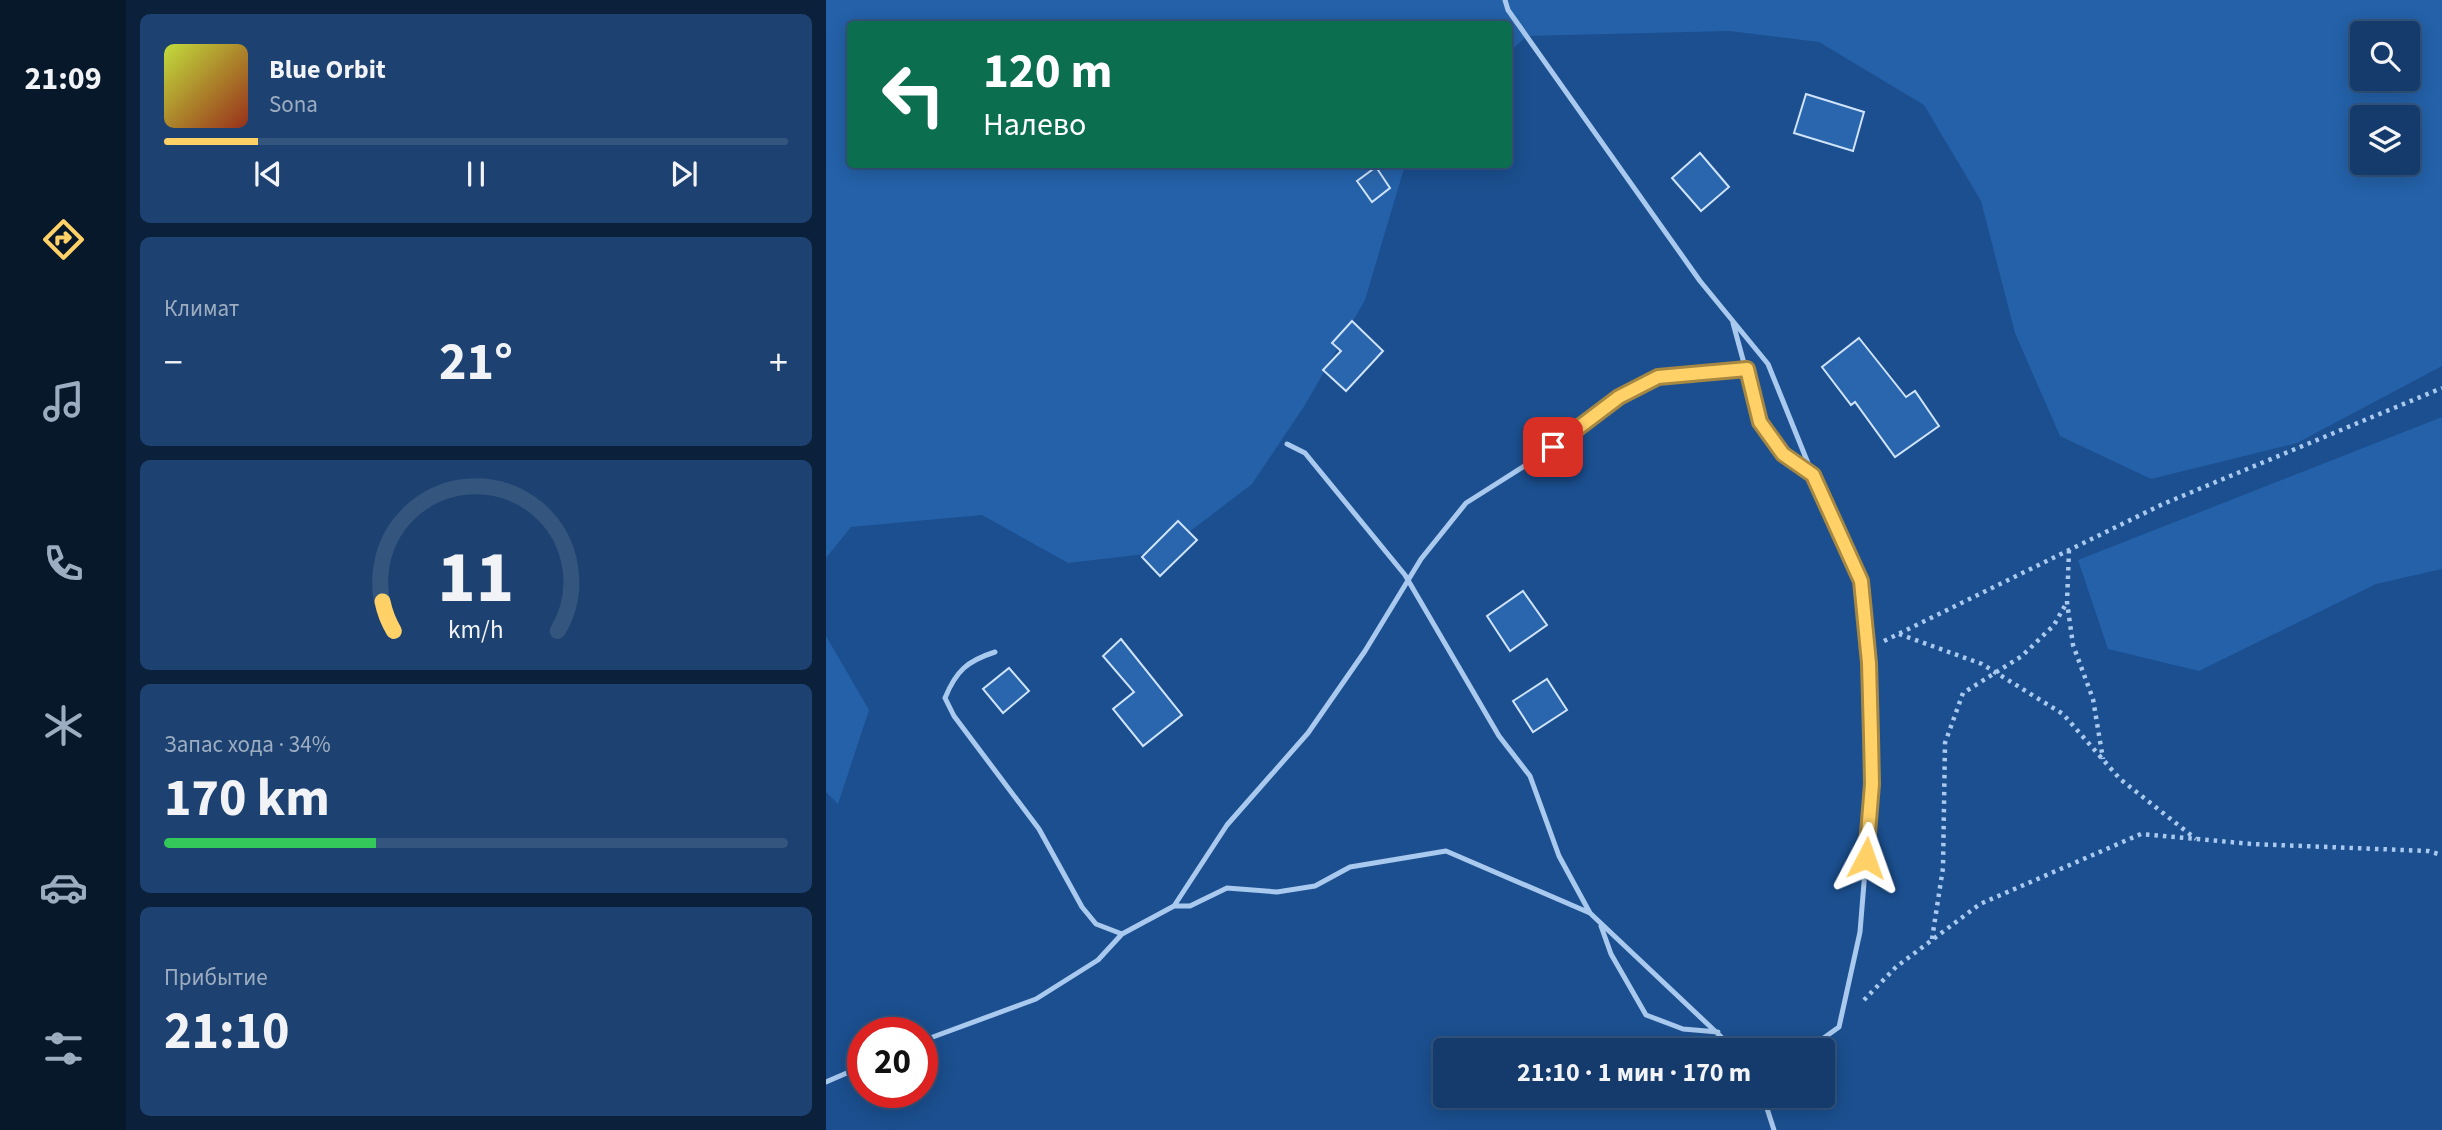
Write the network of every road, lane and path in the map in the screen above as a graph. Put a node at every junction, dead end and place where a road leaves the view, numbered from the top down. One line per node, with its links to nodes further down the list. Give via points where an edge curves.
1 (1505, 0): 2 (lane, via 1588,126)
2 (1732, 320): 3 (lane); 6 (lane, via 1768,364)
3 (1747, 369): 6 (lane, via 1760,422 1783,454); 8 (lane, via 1658,377 1619,397 1553,447 1466,503)
4 (2442, 388): 7 (path, via 2163,504)
5 (1287, 444): 8 (lane, via 1305,453)
6 (1813, 475): 11 (lane, via 1861,581)
7 (2069, 550): 9 (path); 10 (path)
8 (1409, 581): 17 (lane, via 1308,733 1227,825); 18 (lane, via 1499,736 1530,776 1559,856)
9 (2067, 602): 13 (path, via 2054,625); 14 (path, via 2073,645 2093,699)
10 (1898, 634): 11 (path); 13 (path)
11 (1868, 649): 22 (lane, via 1872,784 1860,932)
12 (995, 652): 20 (lane, via 955,674 946,698 954,716 1039,829 1082,907 1096,924)
13 (1996, 673): 14 (path, via 2063,714); 21 (path, via 1963,693 1945,743 1942,868)
14 (2104, 760): 15 (path, via 2120,779)
15 (2197, 839): 16 (path); 21 (path, via 2141,834 1980,904)
16 (2442, 855)
17 (1174, 906): 18 (lane, via 1190,906 1227,888 1278,892 1315,886 1349,867 1446,851); 20 (lane)
18 (1590, 913): 19 (lane)
19 (1600, 923): 23 (lane); 23 (lane, via 1611,954 1646,1015 1683,1029)
20 (1122, 934): 24 (lane, via 1098,960 1036,999)
21 (1932, 940): 22 (path, via 1896,967)
22 (1839, 1027): 26 (lane)
23 (1718, 1032): 25 (lane)
24 (938, 1035)
25 (1724, 1038)
26 (1824, 1038)
27 (847, 1073): 28 (lane)
28 (826, 1082)
29 (1767, 1108): 30 (lane)
30 (1774, 1130)

